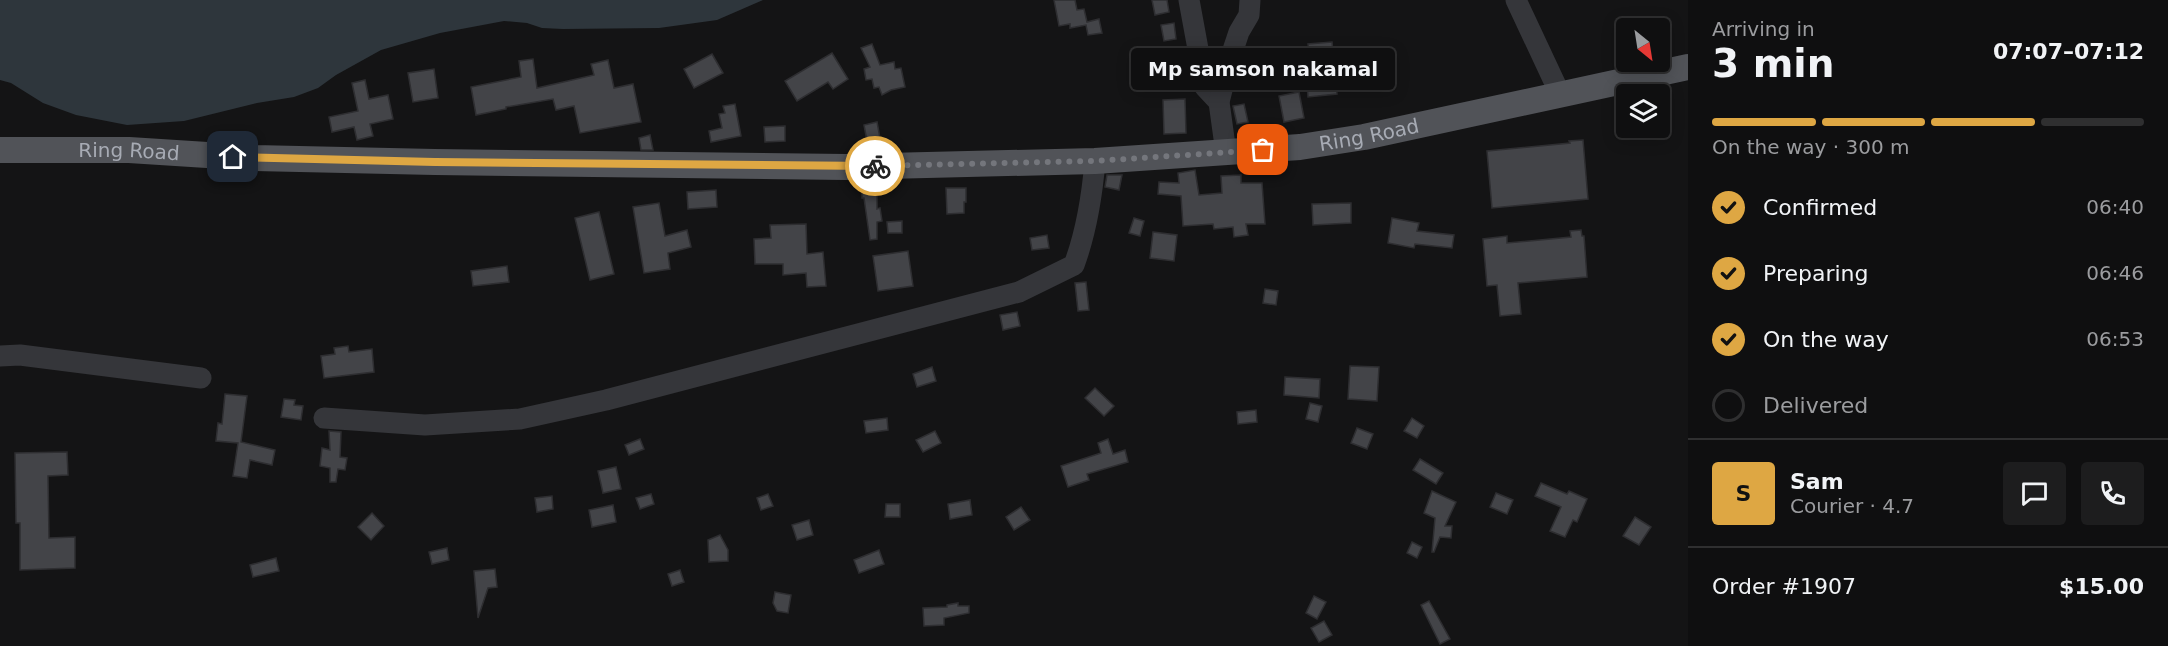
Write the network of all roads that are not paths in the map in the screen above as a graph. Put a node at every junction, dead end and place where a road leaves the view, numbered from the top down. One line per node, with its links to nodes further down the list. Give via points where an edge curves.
1 (1190, 0): 6 (street, via 1205,87)
2 (1250, 0): 6 (street, via 1250,15 1239,32)
3 (1516, 0): 5 (street)
4 (1688, 67): 5 (main road, Ring Road)
5 (1560, 94): 8 (main road, Ring Road, via 1364,137)
6 (1219, 102): 8 (street)
7 (0, 150): 9 (main road, Ring Road, via 129,150 412,162 799,166)
8 (1226, 153): 9 (main road, Ring Road)
9 (1095, 161): 12 (street, via 1092,201 1074,265 1019,292 520,419 425,425)
10 (0, 356): 11 (street, via 20,354)
11 (201, 378)
12 (324, 418)

